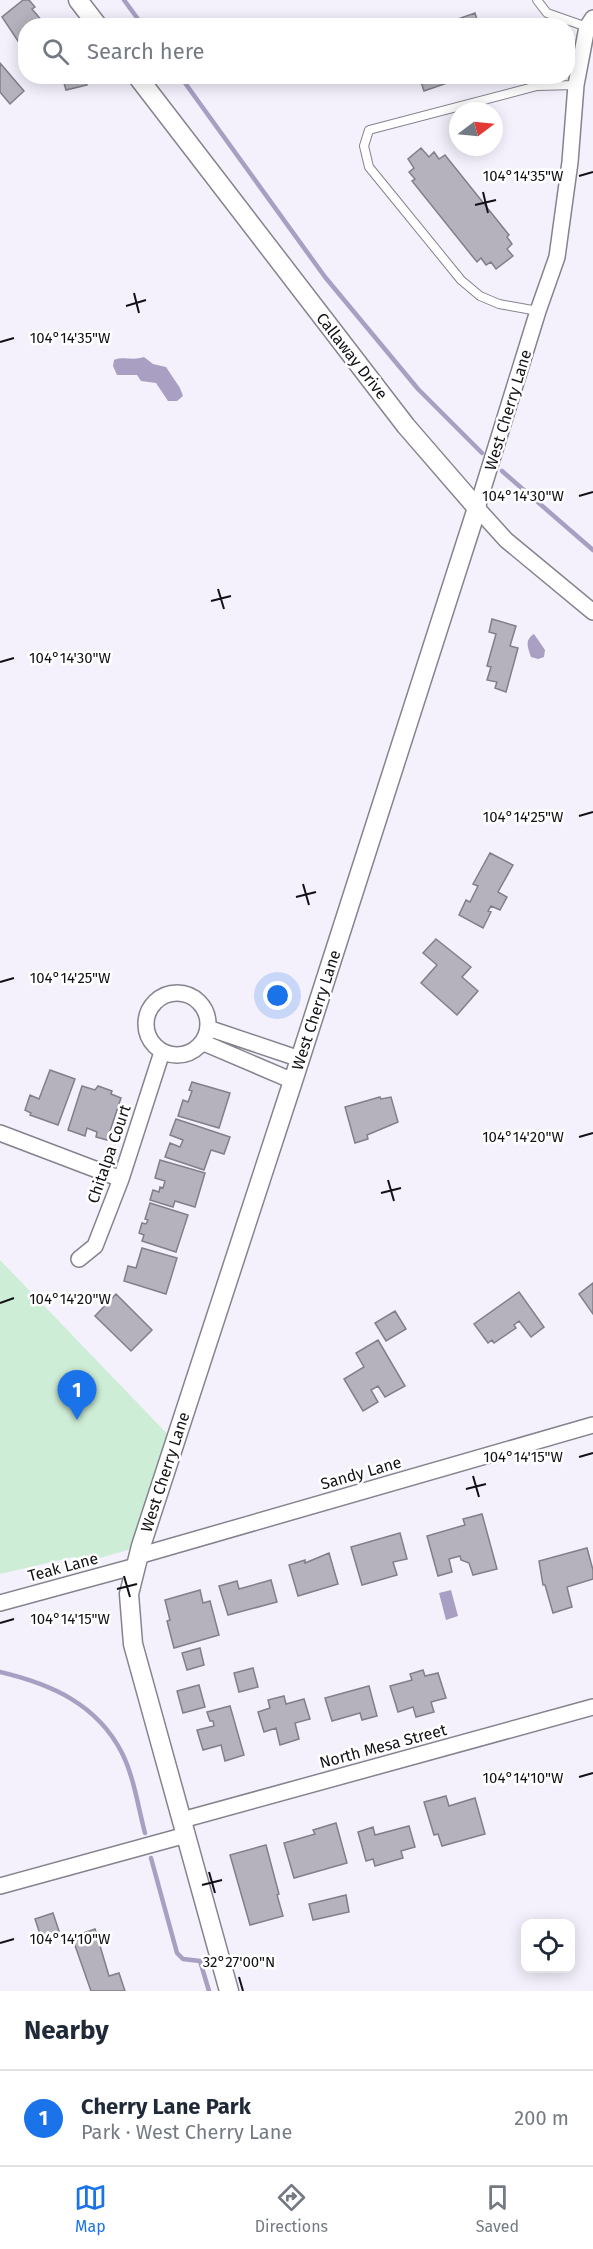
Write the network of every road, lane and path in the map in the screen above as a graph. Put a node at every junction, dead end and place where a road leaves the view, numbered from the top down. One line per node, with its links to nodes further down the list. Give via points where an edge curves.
1 (78, 0): 3 (street)
2 (537, 0): 4 (lane, via 547,13)
3 (92, 18)
4 (571, 18)
5 (575, 19): 6 (lane)
6 (590, 22): 8 (street, West Cherry Lane)
7 (143, 84): 10 (street, Callaway Drive, via 406,426)
8 (576, 85): 9 (street, West Cherry Lane, via 564,220 557,257); 9 (lane, via 537,86 396,122 369,130 364,146 369,167 461,280 480,296 499,304)
9 (538, 311): 10 (street, West Cherry Lane)
10 (477, 508): 11 (street, Callaway Drive, via 506,540); 15 (street, West Cherry Lane)
11 (593, 612)
12 (208, 1028): 13 (street); 14 (street, via 207,1015 192,997 168,994 153,1005 146,1021 147,1033); 15 (street)
13 (204, 1043): 14 (street, via 186,1055); 16 (street)
14 (162, 1052): 18 (street, Chitalpa Court)
15 (300, 1059): 16 (street, West Cherry Lane)
16 (293, 1081): 21 (street, West Cherry Lane)
17 (0, 1133): 18 (street)
18 (122, 1179): 19 (street, Chitalpa Court, via 95,1246)
19 (79, 1259)
20 (593, 1425): 21 (street, Sandy Lane)
21 (137, 1561): 22 (street, Teak Lane); 24 (street, West Cherry Lane, via 129,1594 133,1644)
22 (0, 1603)
23 (593, 1707): 24 (street, North Mesa Street)
24 (184, 1828): 25 (street, North Mesa Street); 26 (street, West Cherry Lane)
25 (0, 1886)
26 (229, 1991)

